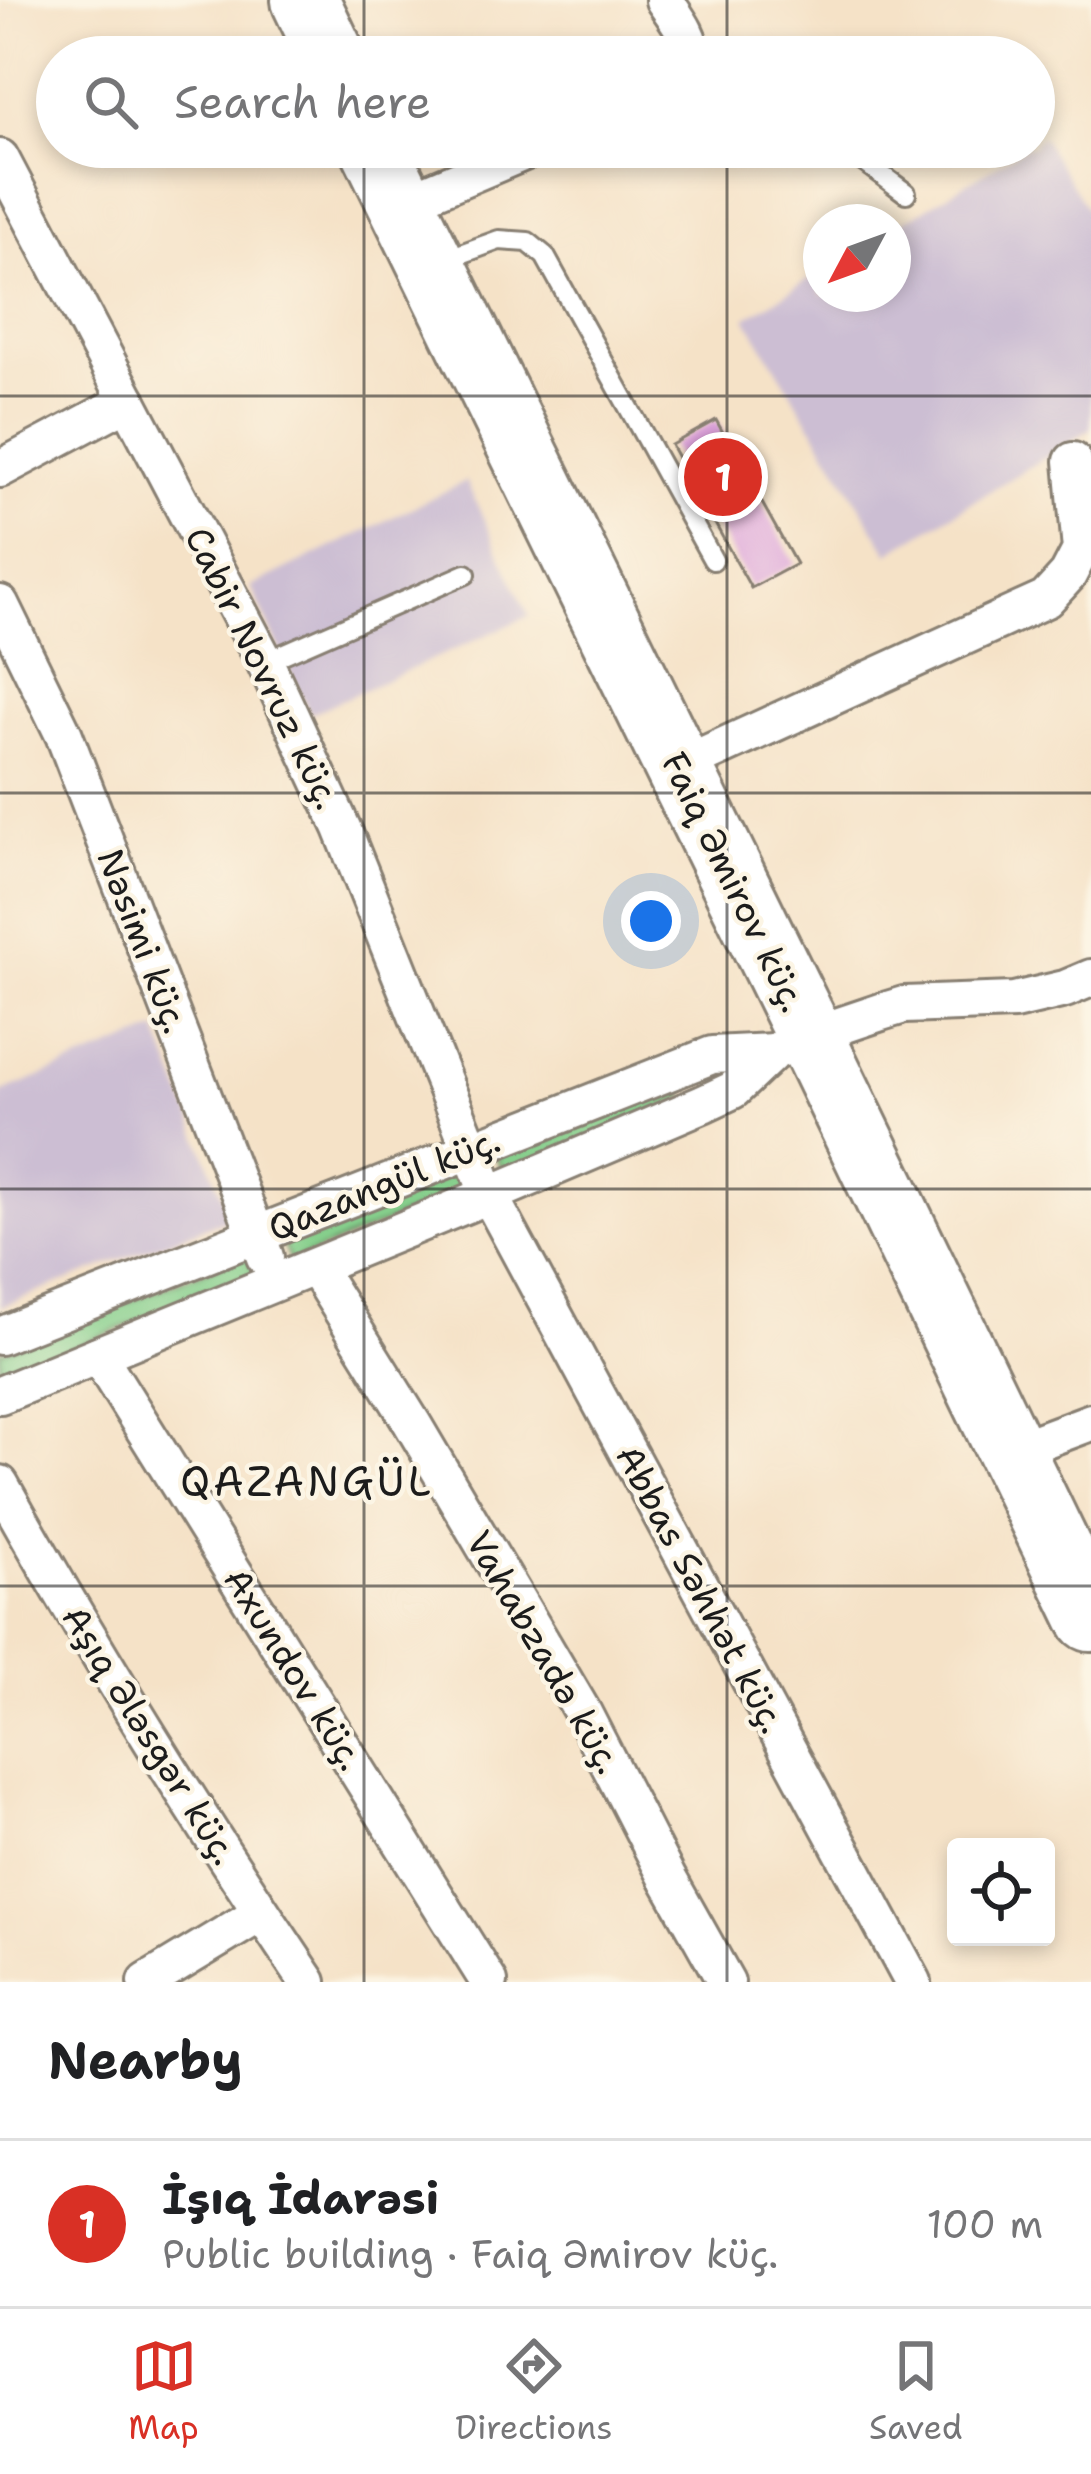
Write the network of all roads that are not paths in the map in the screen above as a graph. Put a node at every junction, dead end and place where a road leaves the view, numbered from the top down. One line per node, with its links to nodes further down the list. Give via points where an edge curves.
1 (304, 0): 3 (highway)
2 (664, 0): 4 (street)
3 (322, 36)
4 (687, 36)
5 (1, 162): 11 (street, Cabir Novruz küç.)
6 (429, 168): 8 (street)
7 (872, 168): 9 (lane)
8 (388, 176): 10 (highway, Faiq Əmirov küç.)
9 (906, 194)
10 (431, 264): 14 (lane, via 499,240 528,242 545,256); 18 (highway, Faiq Əmirov küç.)
11 (128, 401): 13 (street); 17 (street, Cabir Novruz küç.)
12 (1073, 461): 18 (street, via 1082,550 1046,599)
13 (0, 470)
14 (712, 560)
15 (466, 574): 17 (lane)
16 (0, 604): 25 (street, Nəsimi küç., via 64,735)
17 (265, 662): 23 (street, Cabir Novruz küç., via 342,828)
18 (678, 767): 20 (highway, Faiq Əmirov küç.)
19 (1091, 978): 20 (street, Qazangül küç., via 1014,1001 904,1005)
20 (792, 1044): 21 (street, Qazangül küç.); 22 (street); 32 (highway, Faiq Əmirov küç.)
21 (686, 1066): 22 (street); 23 (street, Qazangül küç.)
22 (703, 1103): 24 (street)
23 (469, 1150): 24 (street, Cabir Novruz küç.); 25 (street, Qazangül küç.)
24 (489, 1196): 26 (street); 40 (street, Abbas Səhhət küç.)
25 (256, 1235): 27 (street, Nəsimi küç.); 28 (street, Qazangül küç.)
26 (315, 1267): 27 (street); 39 (street, Vahabzadə küç., via 583,1713)
27 (276, 1283): 29 (street)
28 (0, 1336)
29 (98, 1355): 30 (street); 38 (street, Axundov küç.)
30 (0, 1395)
31 (1091, 1422): 32 (street)
32 (1011, 1452): 34 (highway, Faiq Əmirov küç.)
33 (0, 1484): 35 (street, Aşıq Ələsgər küç.)
34 (1086, 1595)
35 (261, 1913): 36 (street); 37 (street, Aşıq Ələsgər küç.)
36 (146, 1982)
37 (308, 1982)
38 (489, 1982)
39 (726, 1982)
40 (913, 1982)

